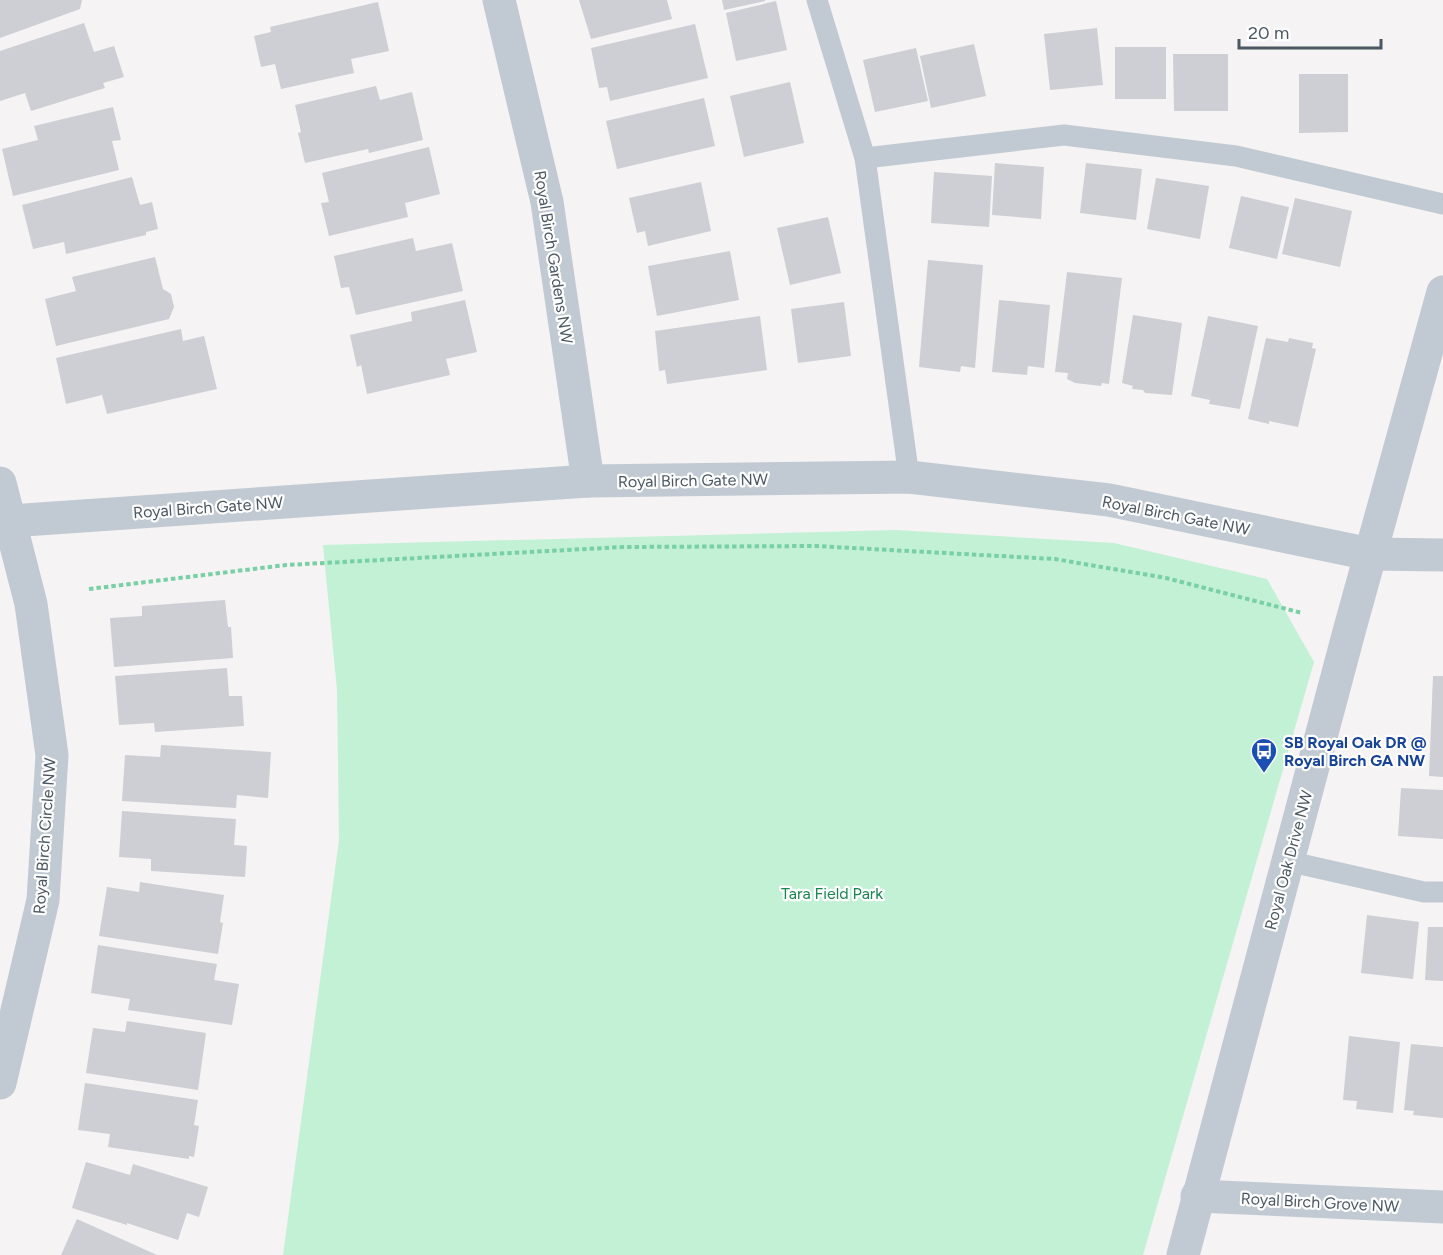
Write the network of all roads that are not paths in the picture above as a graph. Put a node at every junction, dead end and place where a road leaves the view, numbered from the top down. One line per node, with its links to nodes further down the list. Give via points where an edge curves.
1 (499, 0): 7 (street, Royal Birch Gardens NW, via 547,201)
2 (817, 0): 3 (lane)
3 (865, 158): 4 (lane, via 1064,135 1236,156); 6 (lane)
4 (1443, 204)
5 (1443, 292): 10 (street, Royal Oak Drive NW)
6 (909, 477): 7 (street, Royal Birch Gate NW); 10 (street, Royal Birch Gate NW, via 1109,500)
7 (588, 481): 9 (street, Royal Birch Gate NW)
8 (0, 483): 9 (street, Royal Birch Circle NW)
9 (3, 522): 14 (street, Royal Birch Circle NW, via 31,604 52,755 43,900)
10 (1370, 554): 11 (street, Royal Birch Gate NW); 12 (street, Royal Oak Drive NW)
11 (1443, 555)
12 (1287, 861): 13 (lane, via 1424,892); 15 (street, Royal Oak Drive NW)
13 (1443, 892)
14 (0, 1083)
15 (1197, 1196): 16 (street, Royal Birch Grove NW); 17 (street, Royal Oak Drive NW)
16 (1443, 1207)
17 (1183, 1255)

